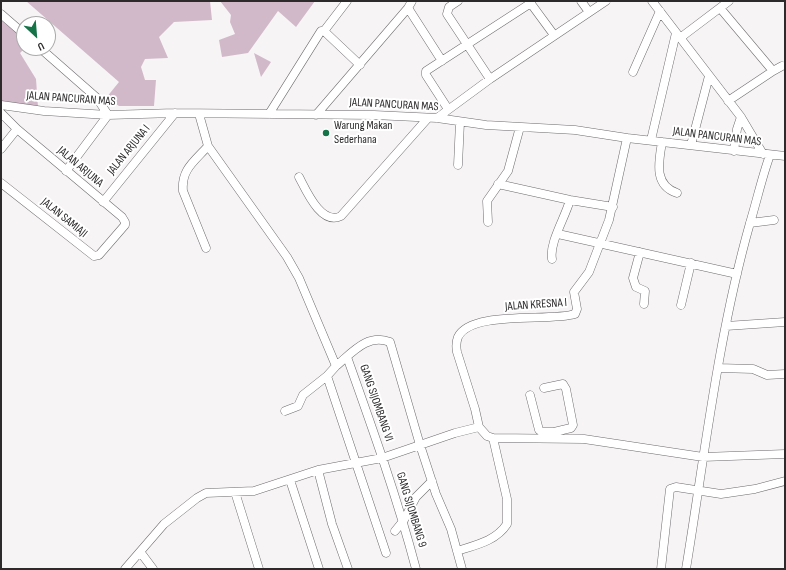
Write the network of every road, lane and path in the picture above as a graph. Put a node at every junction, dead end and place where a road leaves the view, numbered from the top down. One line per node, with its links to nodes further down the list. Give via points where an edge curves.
1 (347, 1): 14 (street)
2 (458, 1): 17 (street, via 449,7 448,14)
3 (581, 1): 11 (street)
4 (606, 1): 11 (street)
5 (652, 1): 10 (street)
6 (730, 1): 9 (street)
7 (530, 2): 15 (street); 17 (street)
8 (410, 4): 19 (street); 20 (street)
9 (720, 8): 16 (street); 22 (street)
10 (660, 11): 16 (street); 23 (street)
11 (589, 12): 15 (street)
12 (1, 14): 13 (street)
13 (16, 27)
14 (324, 31): 20 (street); 32 (street, via 321,31)
15 (554, 35): 25 (street)
16 (678, 36): 24 (street); 42 (street)
17 (467, 45): 19 (street); 25 (street)
18 (49, 56): 33 (street, via 97,98)
19 (442, 61): 28 (street, via 425,74)
20 (360, 65): 34 (street)
21 (782, 66): 22 (street)
22 (773, 71): 26 (street)
23 (633, 72)
24 (709, 76): 26 (street); 44 (street)
25 (490, 79): 28 (street)
26 (728, 101): 35 (street)
27 (1, 105): 33 (street, JALAN PANCURAN MAS)
28 (448, 109): 37 (street)
29 (175, 113): 31 (street, JALAN PANCURAN MAS); 33 (street, JALAN PANCURAN MAS); 57 (street, JALAN ARJUNA I)
30 (1, 114): 40 (street, JALAN ARJUNA)
31 (199, 114): 32 (street, JALAN PANCURAN MAS); 45 (street)
32 (269, 114): 34 (street, JALAN PANCURAN MAS)
33 (108, 115): 51 (street)
34 (316, 115): 36 (street, JALAN PANCURAN MAS)
35 (741, 117): 47 (street); 48 (street)
36 (428, 118): 37 (street, JALAN PANCURAN MAS); 52 (street, via 337,218 328,218 316,206)
37 (437, 118): 38 (street, JALAN PANCURAN MAS)
38 (460, 122): 39 (street, JALAN PANCURAN MAS); 50 (street)
39 (520, 127): 41 (street, JALAN PANCURAN MAS, via 575,130); 54 (street, via 510,166)
40 (17, 129): 46 (street); 51 (street, JALAN ARJUNA)
41 (626, 138): 42 (street, JALAN PANCURAN MAS); 58 (street, JALAN KRESNA I)
42 (651, 140): 43 (street, JALAN PANCURAN MAS)
43 (662, 142): 44 (street, JALAN PANCURAN MAS); 55 (street, via 658,170 665,186)
44 (691, 145): 47 (street, JALAN PANCURAN MAS)
45 (208, 146): 65 (street, via 185,171 183,185); 75 (street, via 299,278)
46 (1, 148)
47 (734, 150): 48 (street, JALAN PANCURAN MAS)
48 (766, 155): 49 (street, JALAN PANCURAN MAS); 61 (street)
49 (785, 156)
50 (458, 166)
51 (66, 171): 57 (street, JALAN ARJUNA)
52 (299, 177)
53 (1, 182): 63 (street, JALAN SAMIAJI, via 94,256 99,255)
54 (498, 184): 56 (street); 60 (street, via 487,201)
55 (677, 193)
56 (570, 200): 58 (street); 62 (street)
57 (103, 202): 63 (street, JALAN ARJUNA, via 125,222)
58 (613, 207): 64 (street, JALAN KRESNA I)
59 (774, 220): 61 (street)
60 (488, 222)
61 (750, 223): 69 (street)
62 (558, 234): 64 (street); 67 (street, via 551,248)
63 (112, 241)
64 (600, 244): 66 (street); 82 (street, JALAN KRESNA I, via 590,272 574,292 577,308 575,314 555,317 527,316 484,322 470,326 458,336 457,352)
65 (206, 248)
66 (640, 252): 68 (street); 70 (street, via 633,279 636,288 645,291)
67 (552, 259)
68 (691, 263): 69 (street); 71 (street)
69 (737, 274): 73 (street)
70 (644, 304)
71 (681, 305)
72 (785, 322): 73 (street)
73 (726, 326): 76 (street)
74 (347, 357): 75 (street); 85 (street, via 365,342 390,342); 88 (street, GANG SIJOMBANG VI)
75 (336, 366): 78 (street)
76 (718, 368): 77 (street, via 753,369 767,376); 87 (street)
77 (785, 374)
78 (327, 376): 81 (street, via 303,395 298,406); 89 (street)
79 (544, 388): 83 (street, via 562,384 566,389 573,425)
80 (530, 395): 83 (street, via 538,430)
81 (285, 411)
82 (479, 427): 84 (street, via 487,436); 85 (street)
83 (555, 435): 84 (street); 87 (street)
84 (493, 438): 98 (street, via 507,499 508,524 489,540)
85 (420, 445): 88 (street); 92 (street)
86 (785, 454): 87 (street)
87 (703, 457): 95 (street)
88 (382, 458): 89 (street); 96 (street, GANG SIJOMBANG 9)
89 (356, 464): 90 (street); 100 (street)
90 (318, 470): 91 (street); 105 (street, via 332,524)
91 (290, 480): 94 (street, via 254,491); 104 (street)
92 (432, 481): 96 (street, via 416,497); 98 (street, via 451,528)
93 (785, 481): 95 (street, via 721,494)
94 (236, 492): 99 (street, via 208,492 199,496 164,524); 103 (street)
95 (698, 492): 108 (street, via 676,487 669,491); 109 (street)
96 (402, 523): 97 (street); 106 (street, GANG SIJOMBANG 9)
97 (395, 531)
98 (457, 551): 107 (street)
99 (141, 553): 101 (street); 102 (street)
100 (386, 553)
101 (126, 568)
102 (153, 569)
103 (260, 569)
104 (318, 569)
105 (348, 569)
106 (416, 569)
107 (462, 569)
108 (661, 569)
109 (686, 569)

